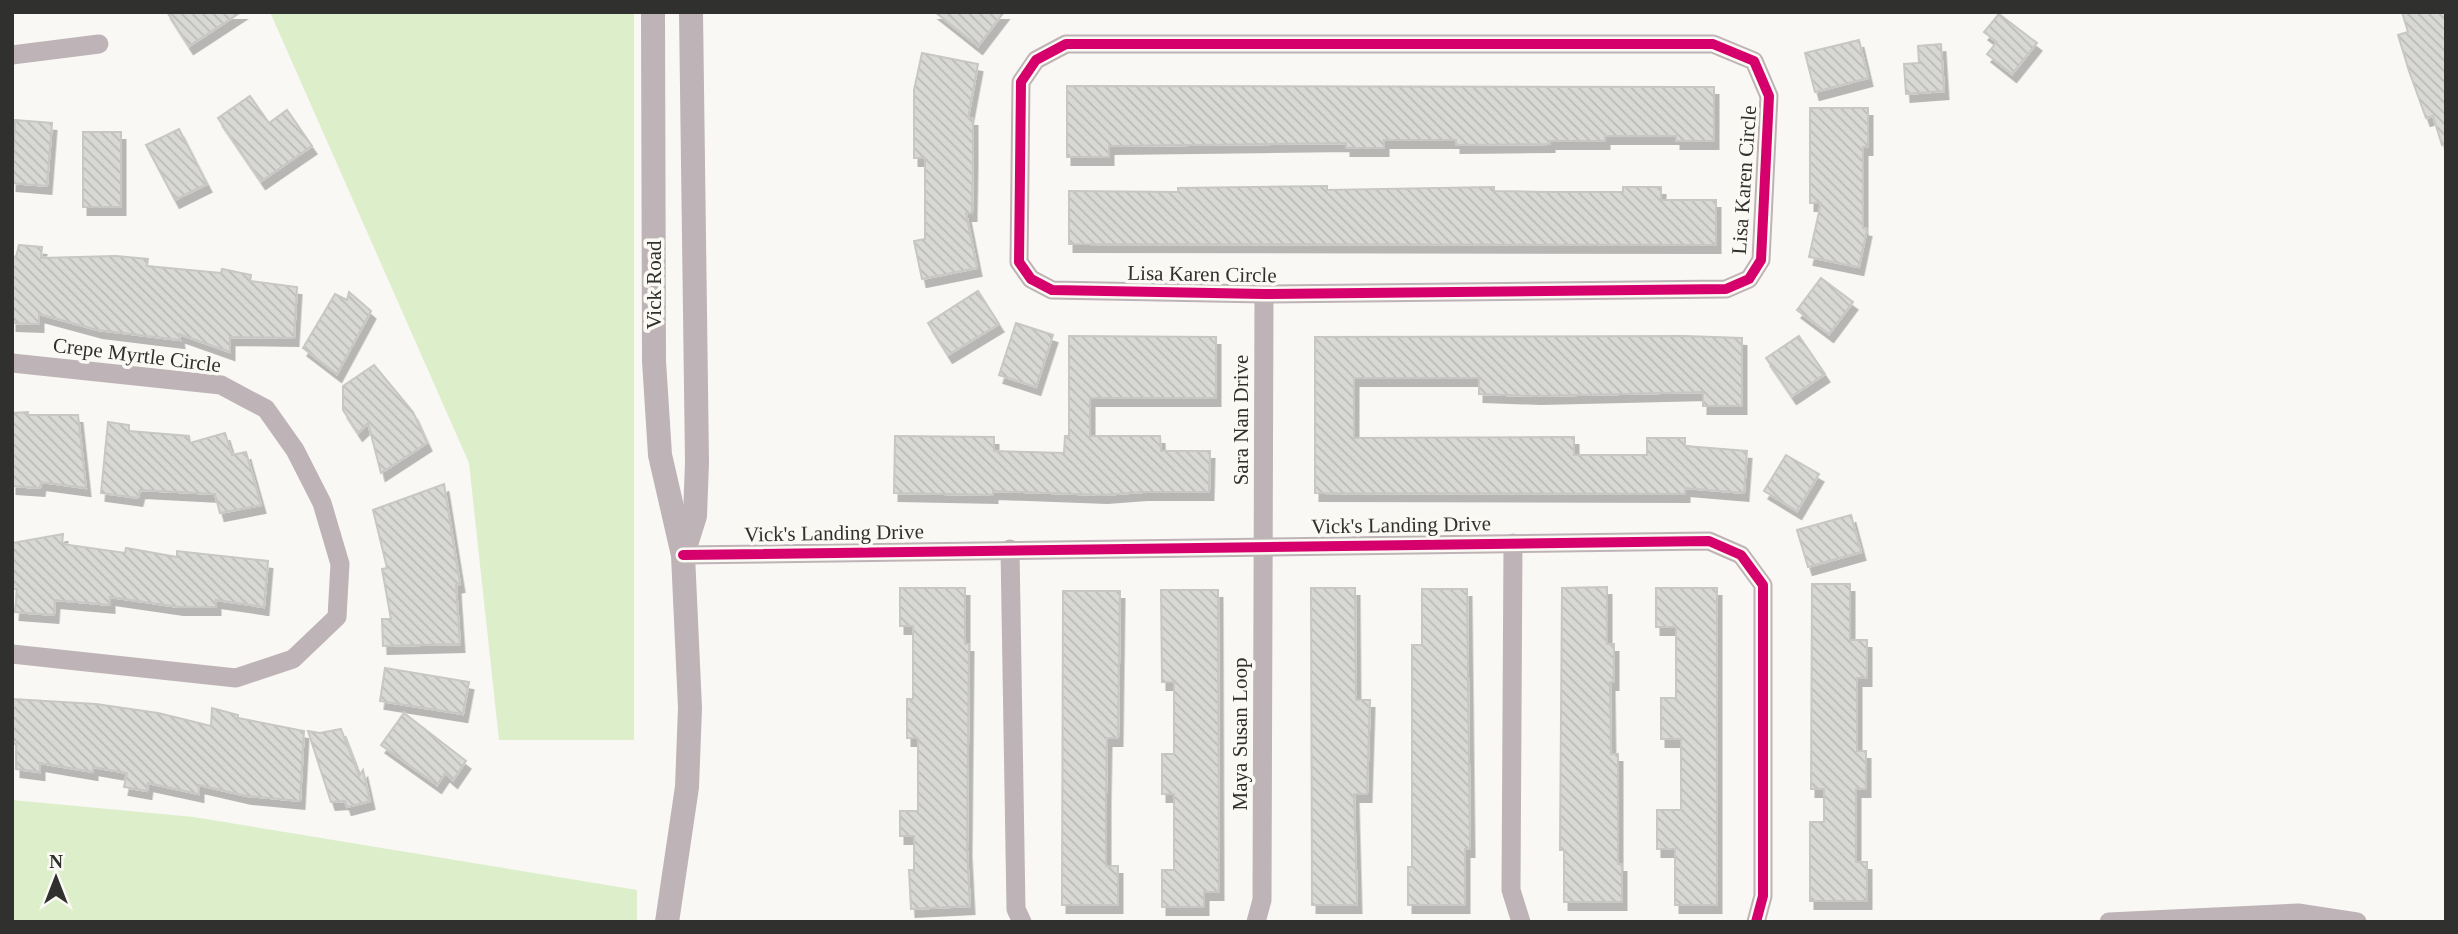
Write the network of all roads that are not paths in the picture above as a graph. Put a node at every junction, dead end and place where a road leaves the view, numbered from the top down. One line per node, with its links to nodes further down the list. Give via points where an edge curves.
1 (653, 12): 10 (street, Vick Road, via 654,361 660,455)
2 (691, 12): 10 (street, Vick Road, via 698,463 695,516)
3 (99, 44): 4 (street)
4 (12, 55)
5 (1264, 294): 5 (street, Lisa Karen Circle, via 1052,290 1031,279 1019,262 1021,82 1036,60 1066,44 1713,44 1754,61 1769,96 1761,260 1749,279 1726,289); 8 (street, Sara Nan Drive)
6 (12, 363): 11 (street, Crepe Myrtle Circle, via 221,385 266,409 295,450 322,503 340,564 337,617 293,659 236,678)
7 (1513, 543): 8 (street, Vick's Landing Drive); 15 (street, Vick's Landing Drive, via 1511,890); 16 (street, Vick's Landing Drive, via 1709,541 1741,555 1763,584 1763,896)
8 (1264, 546): 9 (street, Vick's Landing Drive); 14 (street, Maya Susan Loop, via 1262,900)
9 (1010, 549): 10 (street, Vick's Landing Drive); 13 (street, via 1016,909)
10 (683, 555): 12 (street, Vick Road, via 690,708 688,775)
11 (12, 654)
12 (667, 922)
13 (1021, 922)
14 (1256, 922)
15 (1521, 922)
16 (1756, 922)
17 (2109, 922): 18 (street, via 2298,913)
18 (2357, 922)

